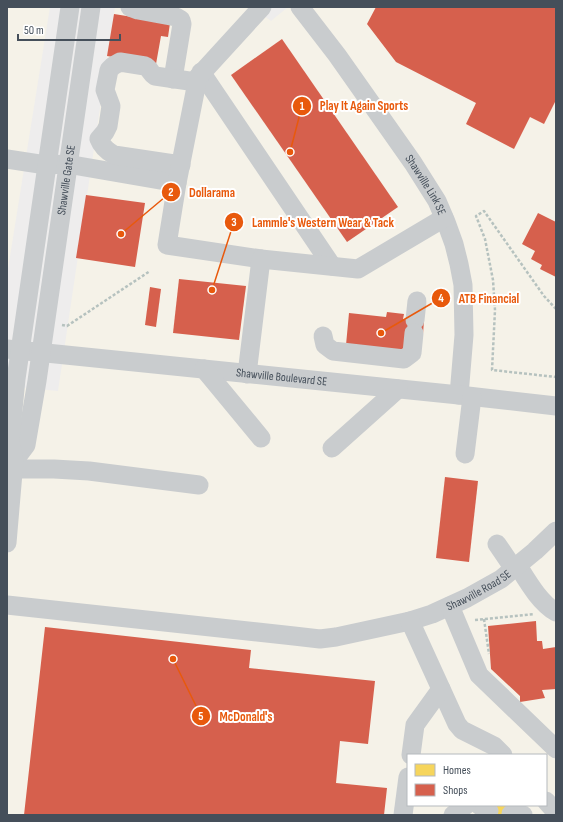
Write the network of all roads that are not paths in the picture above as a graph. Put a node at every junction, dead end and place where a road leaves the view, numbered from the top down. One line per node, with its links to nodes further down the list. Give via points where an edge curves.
1 (70, 7): 10 (street, Shawville Gate SE)
2 (91, 7): 9 (street, Shawville Gate SE)
3 (130, 7): 6 (street, via 181,20 181,33)
4 (262, 7): 7 (street)
5 (300, 7): 12 (street, Shawville Link SE, via 413,163)
6 (164, 77): 7 (street); 11 (street, via 151,73 145,66 120,62 113,66 109,70 106,90 111,106 108,126 99,139 105,150 114,155)
7 (198, 77): 11 (street); 14 (street)
8 (7, 159): 10 (street)
9 (67, 164): 10 (street); 11 (street); 18 (street, Shawville Gate SE)
10 (46, 165): 17 (street, Shawville Gate SE)
11 (179, 174): 13 (street, via 167,245)
12 (444, 218): 14 (street, via 358,269); 22 (street, Shawville Link SE, via 454,244 463,285)
13 (261, 259): 14 (street); 20 (street)
14 (332, 266)
15 (417, 301): 16 (street, via 412,353 404,359 333,350 325,345)
16 (323, 336)
17 (13, 350): 18 (street, Shawville Boulevard SE); 28 (street, Shawville Gate SE, via 10,440)
18 (41, 352): 19 (street, Shawville Boulevard SE); 28 (street, Shawville Gate SE, via 26,445)
19 (204, 369): 20 (street, Shawville Boulevard SE); 25 (street)
20 (247, 374): 21 (street, Shawville Boulevard SE)
21 (398, 389): 22 (street, Shawville Boulevard SE); 26 (street)
22 (466, 396): 23 (street, Shawville Boulevard SE); 27 (street, Shawville Link SE)
23 (548, 405): 24 (street)
24 (556, 415)
25 (261, 438)
26 (332, 448)
27 (465, 454)
28 (13, 465): 29 (street, via 89,471); 31 (street, Shawville Gate SE)
29 (199, 485)
30 (556, 531): 33 (street, Shawville Road SE)
31 (7, 543)
32 (497, 544): 33 (street)
33 (516, 568): 35 (street, Shawville Road SE, via 468,598); 36 (street, via 552,610)
34 (7, 605): 37 (street, Shawville Road SE, via 320,639)
35 (450, 606): 37 (street, Shawville Road SE); 40 (street, via 479,675)
36 (548, 613)
37 (410, 621): 38 (street)
38 (441, 690): 39 (street, via 457,724); 41 (street, via 415,725)
39 (478, 747): 42 (street, via 494,746)
40 (556, 749)
41 (411, 754)
42 (502, 754)
43 (407, 785): 45 (street)
44 (465, 806): 46 (street)
45 (403, 815)
46 (453, 815)

